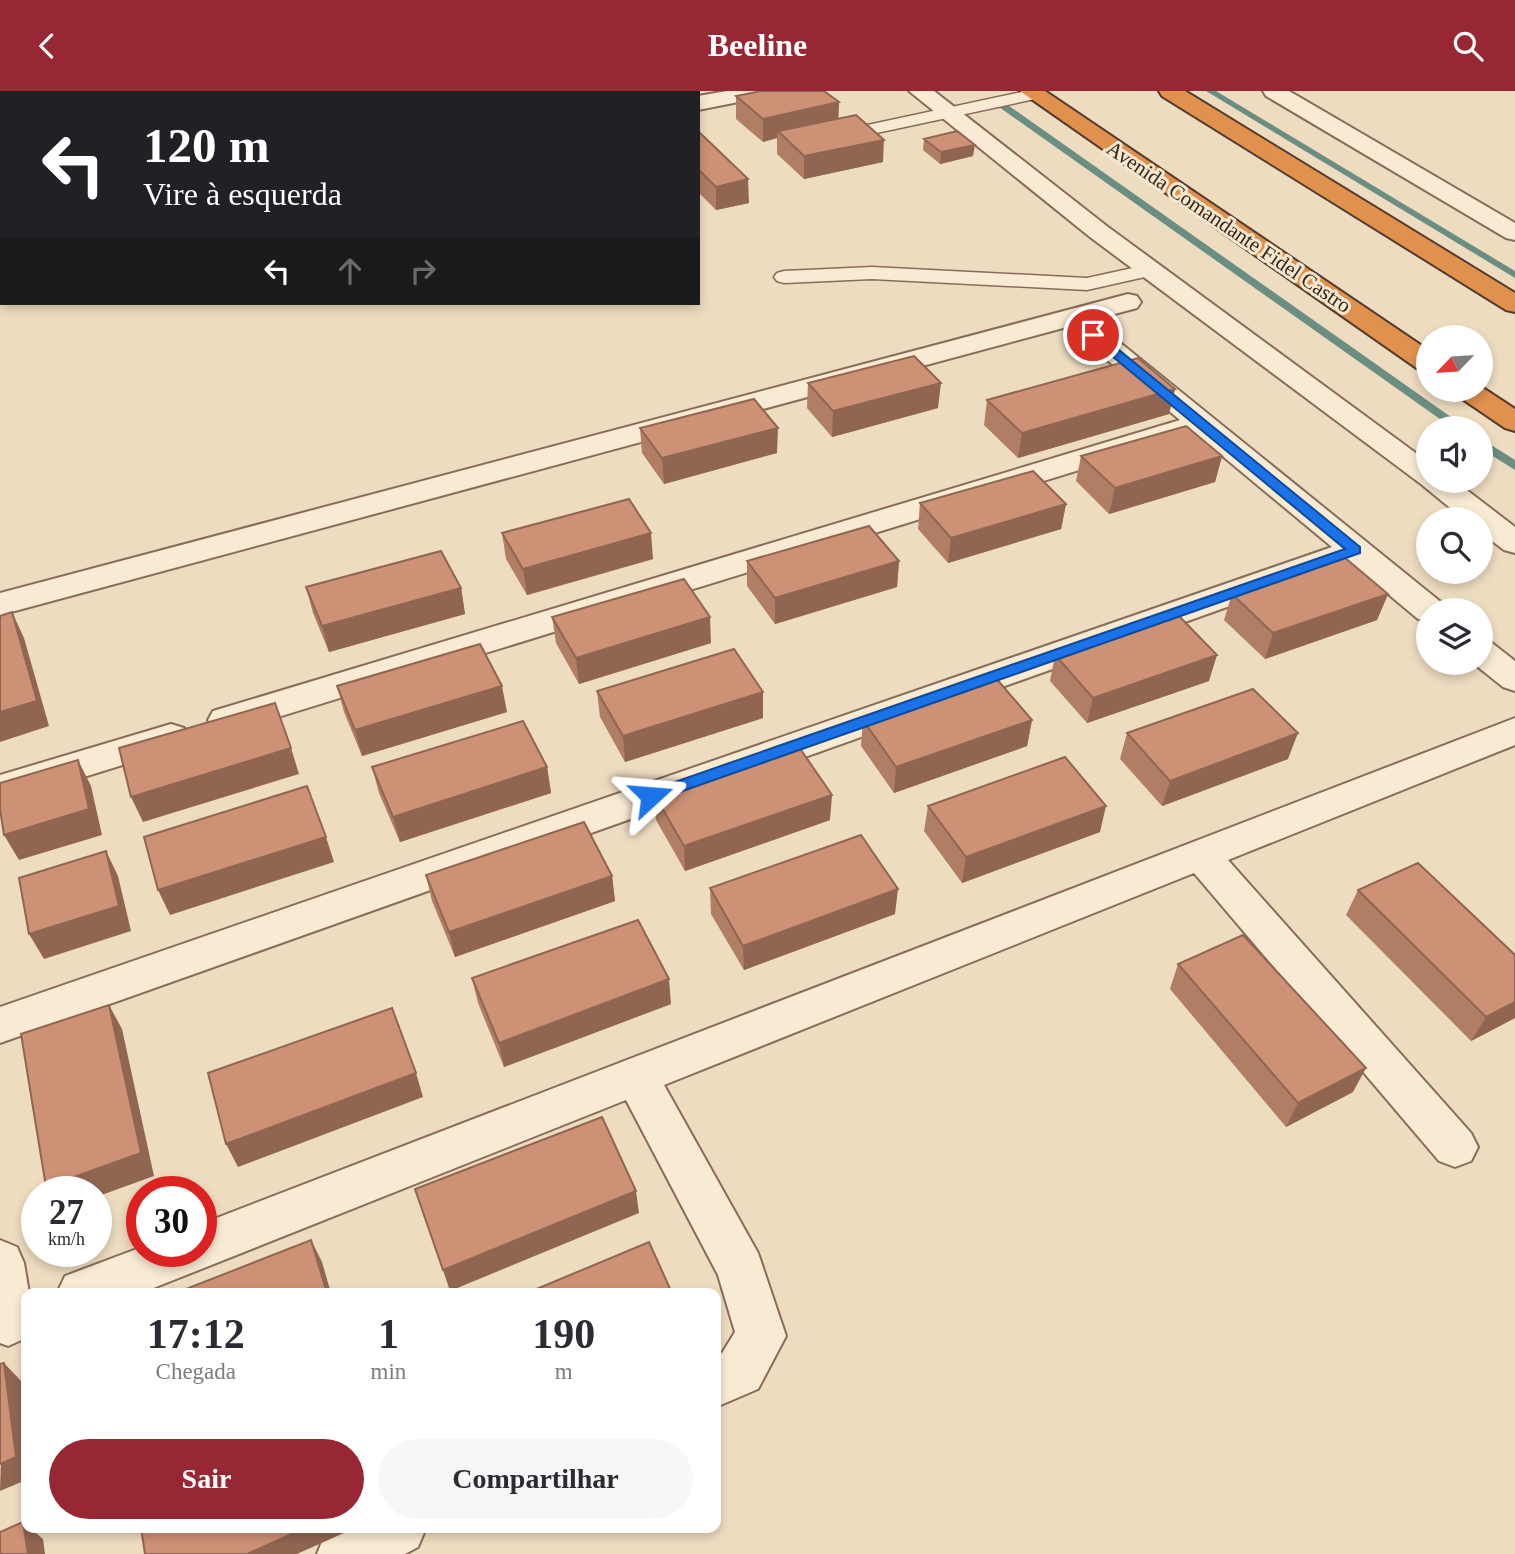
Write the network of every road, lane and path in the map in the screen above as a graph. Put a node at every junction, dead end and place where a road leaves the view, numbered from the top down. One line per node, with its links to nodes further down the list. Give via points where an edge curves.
1 (761, 91): 6 (street)
2 (920, 91): 7 (street)
3 (1170, 91): 13 (highway)
4 (1274, 91): 9 (street)
5 (1033, 92): 7 (lane); 15 (highway, Avenida Comandante Fidel Castro)
6 (700, 103)
7 (948, 113): 8 (lane); 10 (street)
8 (858, 132)
9 (1515, 233)
10 (1151, 270): 11 (lane, via 1087,284 872,273); 19 (street)
11 (784, 277)
12 (1128, 302): 14 (street)
13 (1515, 304)
14 (1072, 317): 18 (street); 24 (street)
15 (1416, 355)
16 (1487, 403): 17 (highway)
17 (1515, 422)
18 (1201, 423): 22 (street); 28 (street)
19 (1416, 467)
20 (1450, 493): 21 (street)
21 (1515, 543)
22 (1355, 550): 23 (street); 30 (street)
23 (1416, 600)
24 (0, 604)
25 (1493, 661): 26 (street)
26 (1515, 679)
27 (1515, 731): 29 (street)
28 (0, 789)
29 (1201, 855): 31 (street); 32 (street)
30 (0, 1025)
31 (636, 1077): 33 (street); 38 (street, via 741,1269 761,1336 740,1371)
32 (1455, 1147)
33 (217, 1241)
34 (0, 1263): 37 (street)
35 (149, 1267): 36 (street)
36 (95, 1288)
37 (11, 1321)
38 (721, 1379)
39 (389, 1533): 40 (street)
40 (345, 1554)

